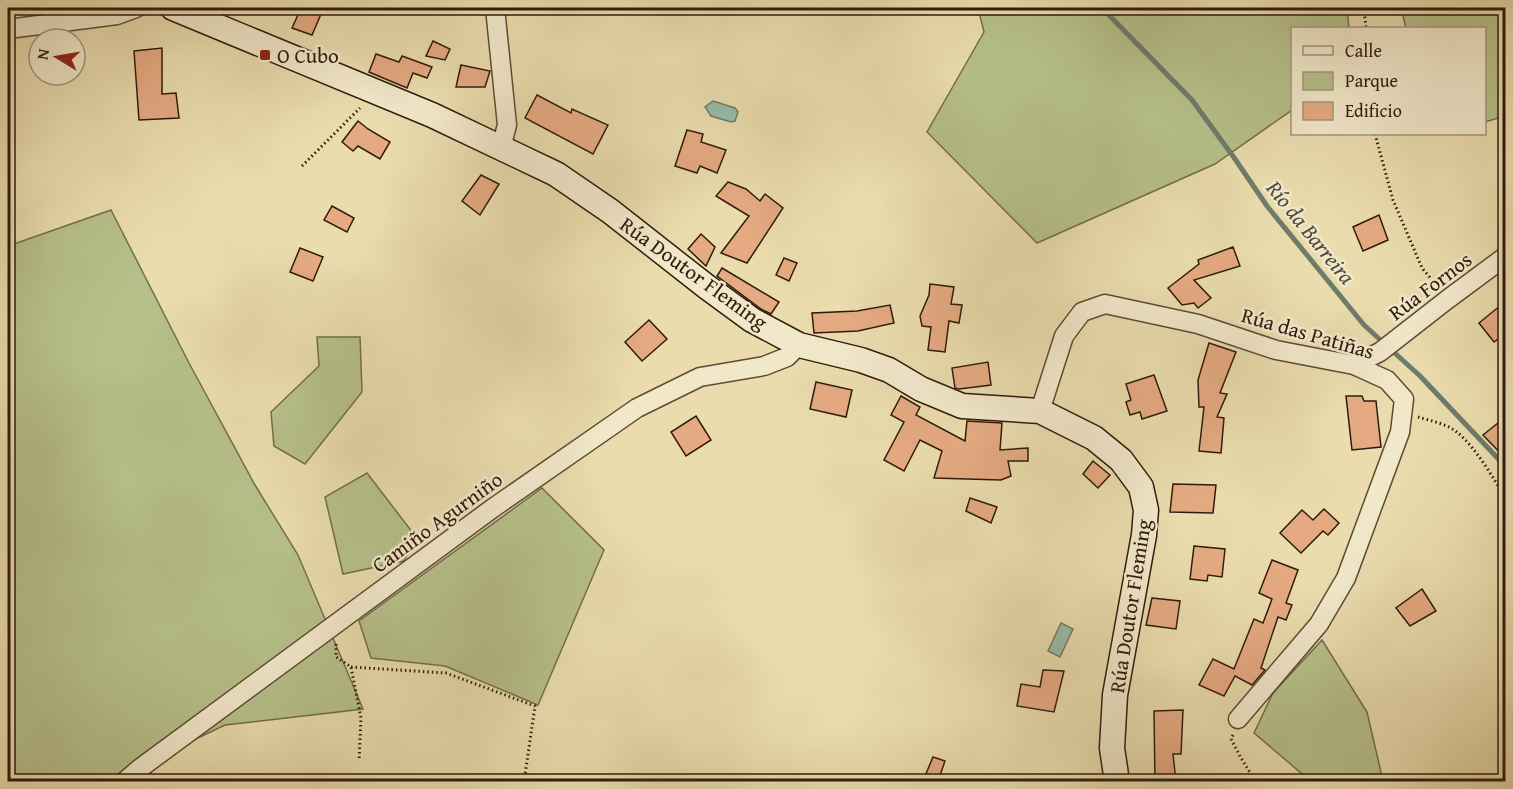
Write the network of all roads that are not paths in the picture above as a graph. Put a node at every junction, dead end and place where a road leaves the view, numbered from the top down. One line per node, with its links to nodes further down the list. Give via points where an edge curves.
1 (136, 8): 4 (street, via 117,15)
2 (173, 8): 5 (main road, Rúa Doutor Fleming, via 432,115)
3 (495, 8): 5 (street, via 507,125)
4 (8, 29)
5 (501, 148): 7 (main road, Rúa Doutor Fleming, via 556,174 752,320)
6 (1504, 259): 8 (street, Rúa Fornos, via 1380,352)
7 (799, 345): 9 (main road, Rúa Doutor Fleming, via 889,370 962,406); 11 (street, Camiño Agurniño, via 787,357 764,366 700,377 637,408 493,508)
8 (1354, 365): 9 (street, Rúa das Patiñas, via 1276,350 1198,324 1105,304 1082,312 1064,336); 10 (street, Rúa das Patiñas, via 1387,380 1404,399 1400,432 1346,578 1319,624)
9 (1040, 411): 12 (main road, Rúa Doutor Fleming, via 1094,438 1121,460 1141,487 1146,510 1115,695 1112,748)
10 (1238, 719)
11 (124, 782)
12 (1117, 782)

